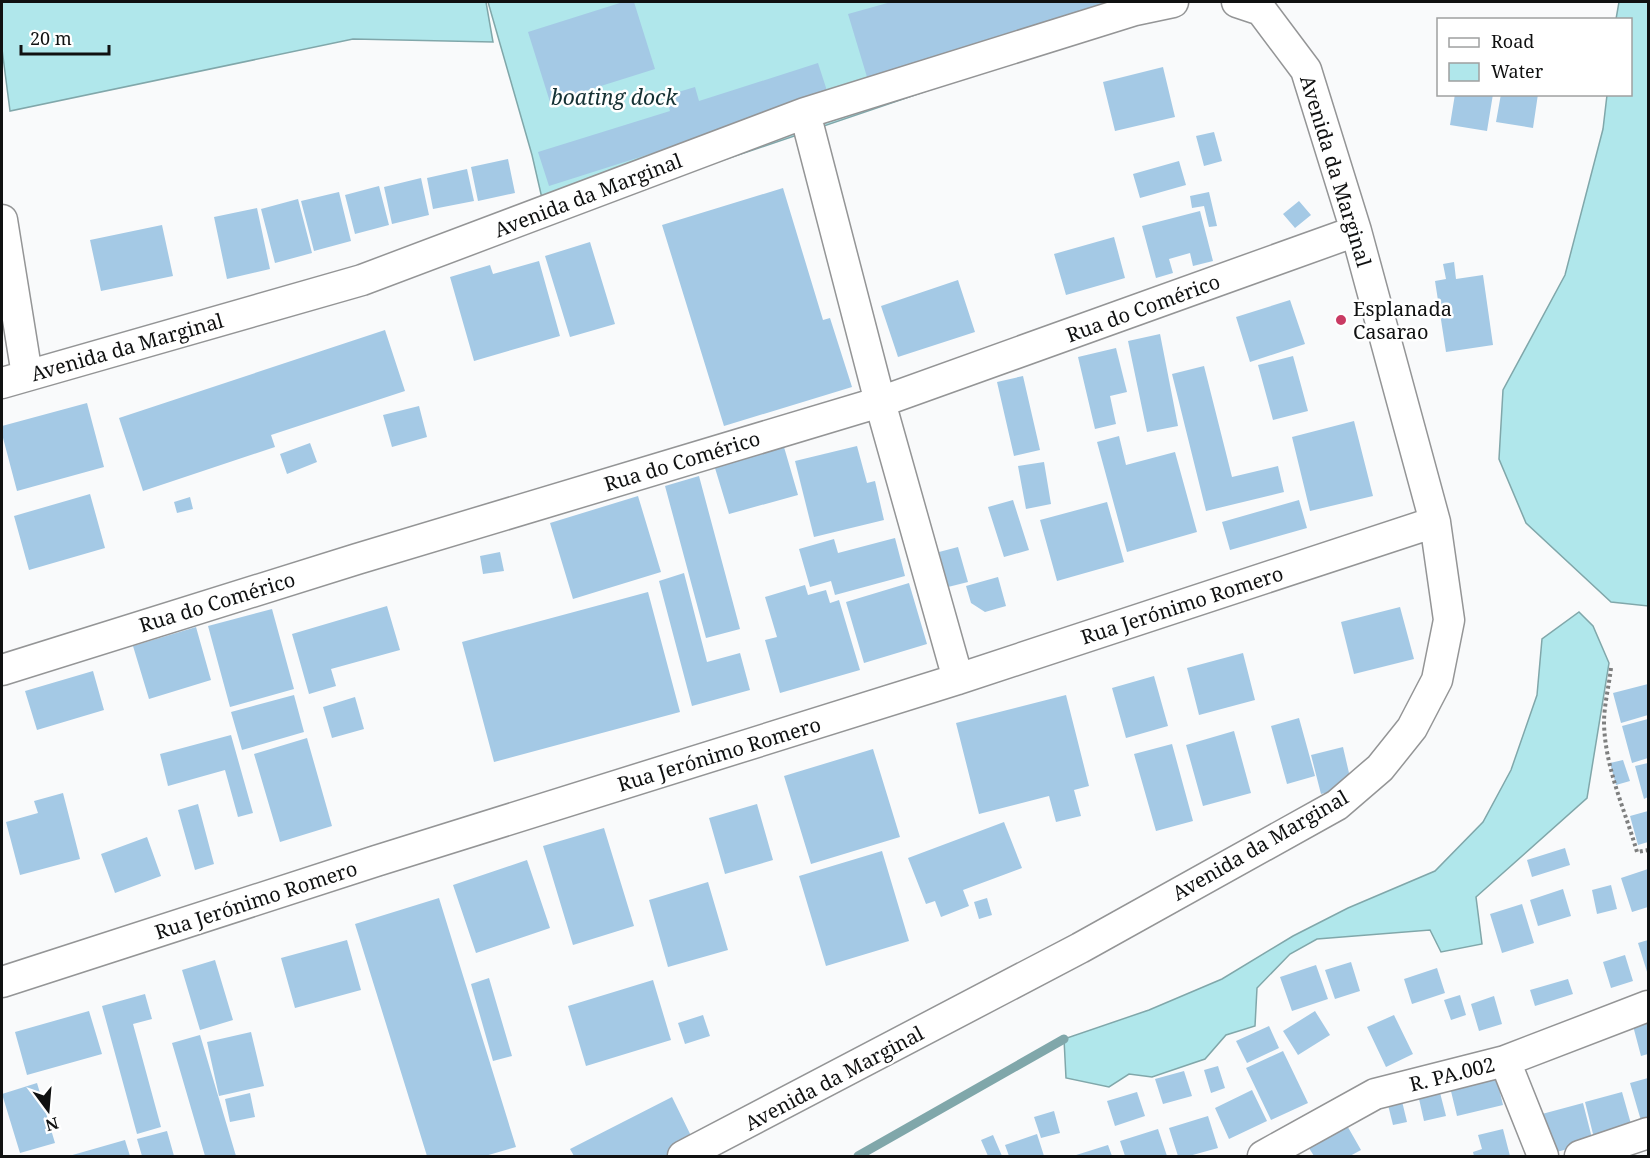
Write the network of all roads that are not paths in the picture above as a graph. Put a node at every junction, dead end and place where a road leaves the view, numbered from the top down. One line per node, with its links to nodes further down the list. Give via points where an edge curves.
1 (1173, 2): 3 (street, Avenida da Marginal, via 1135,10)
2 (1237, 2): 5 (street, Avenida da Marginal, via 1261,10 1306,70)
3 (805, 113): 6 (street, Avenida da Marginal, via 362,280); 7 (street)
4 (2, 220): 6 (street)
5 (1356, 231): 7 (street, Rua do Comérico); 8 (street, Avenida da Marginal)
6 (14, 379)
7 (880, 402): 9 (street, Rua do Comérico); 10 (street)
8 (1435, 522): 10 (street, Rua Jerónimo Romero); 15 (street, Avenida da Marginal, via 1449,620 1437,680 1412,728 1380,768 1337,805 1080,948)
9 (2, 670)
10 (958, 679): 11 (street, Rua Jerónimo Romero)
11 (2, 982)
12 (1648, 1006): 13 (street, R. PA.002)
13 (1504, 1061): 16 (street, R. PA.002, via 1375,1094); 17 (street)
14 (1648, 1133): 18 (street)
15 (683, 1156)
16 (1263, 1156)
17 (1543, 1156)
18 (1580, 1156)

